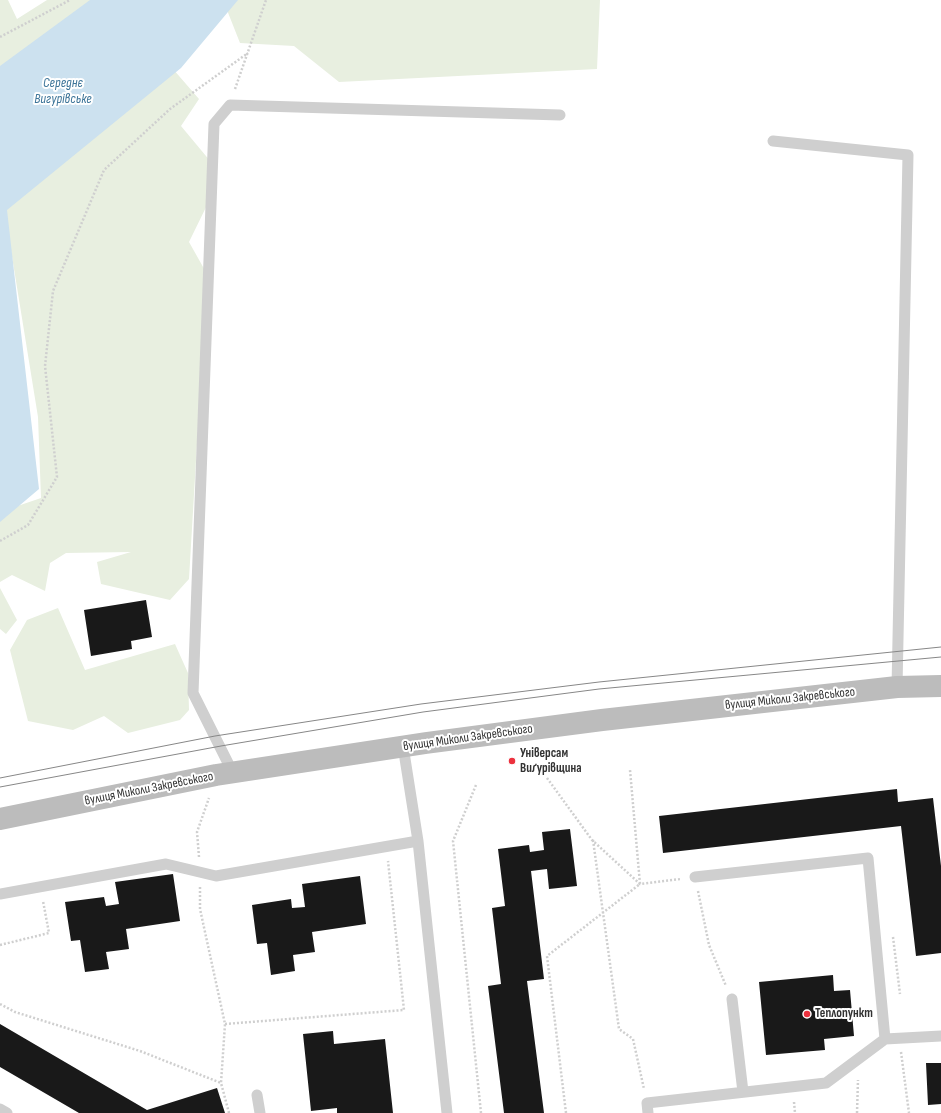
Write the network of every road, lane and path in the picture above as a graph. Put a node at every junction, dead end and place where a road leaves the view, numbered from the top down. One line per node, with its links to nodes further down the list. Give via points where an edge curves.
1 (70, 0): 3 (path)
2 (266, 0): 4 (path)
3 (0, 37)
4 (248, 52): 5 (path); 8 (path, via 170,109 104,170 53,291 45,366 57,477 28,525)
5 (230, 105): 6 (lane); 13 (lane, via 214,124 193,693)
6 (560, 114)
7 (773, 141): 10 (lane, via 908,155)
8 (0, 541)
9 (941, 686): 10 (street, вулиця Миколи Закревського)
10 (897, 687): 11 (street, вулиця Миколи Закревського, via 602,720)
11 (403, 746): 13 (street, вулиця Миколи Закревського); 18 (lane)
12 (630, 770): 22 (path)
13 (225, 774): 16 (street, вулиця Миколи Закревського); 20 (path, via 197,832)
14 (547, 778): 17 (path)
15 (476, 785): 45 (path, via 453,841)
16 (0, 819)
17 (592, 840): 22 (path); 25 (path)
18 (418, 841): 19 (lane); 44 (lane)
19 (387, 846): 20 (lane, via 216,876); 31 (path, via 404,1010)
20 (200, 872): 23 (lane, via 166,864); 31 (path, via 200,909)
21 (695, 877): 22 (path); 29 (path, via 709,945); 33 (lane, via 868,858)
22 (640, 884): 25 (path)
23 (40, 887): 24 (lane); 27 (path, via 49,933)
24 (0, 894)
25 (604, 913): 39 (path, via 619,1029 633,1039); 46 (path, via 547,956)
26 (892, 932): 28 (path)
27 (0, 945)
28 (900, 994)
29 (732, 999): 37 (lane)
30 (0, 1004): 36 (path, via 15,1012 140,1051)
31 (225, 1024): 36 (path)
32 (941, 1036): 34 (lane)
33 (885, 1039): 34 (lane); 35 (lane)
34 (901, 1039): 48 (path)
35 (858, 1059): 37 (lane, via 826,1083); 47 (path)
36 (221, 1083): 42 (path)
37 (743, 1092): 39 (lane)
38 (257, 1095): 43 (lane)
39 (647, 1108)
40 (0, 1109): 41 (lane)
41 (7, 1113)
42 (229, 1113)
43 (260, 1113)
44 (447, 1113)
45 (481, 1113)
46 (566, 1113)
47 (857, 1113)
48 (909, 1113)

